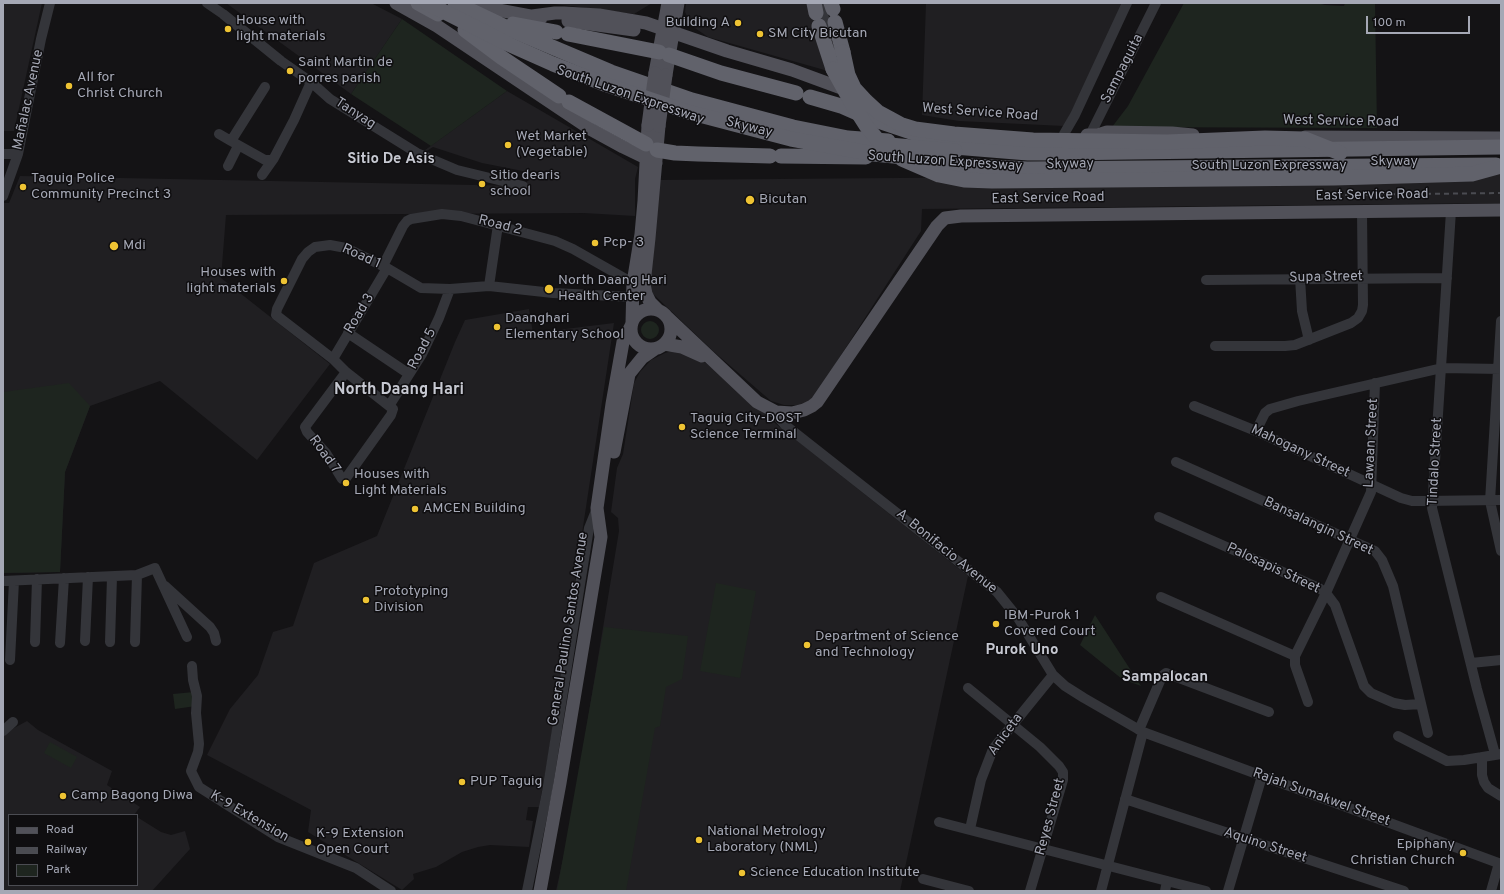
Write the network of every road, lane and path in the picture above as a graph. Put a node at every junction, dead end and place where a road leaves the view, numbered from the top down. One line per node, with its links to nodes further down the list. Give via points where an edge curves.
1 (50, 3): 32 (street, Mañalac Avenue)
2 (207, 3): 19 (street, Tanyag, via 281,62)
3 (396, 3): 33 (main road, via 437,26 592,130)
4 (418, 3): 14 (highway, South Luzon Expressway)
5 (427, 3): 36 (highway, Skyway, bridge, via 508,44 614,88 688,112 791,139 874,154 1027,166)
6 (444, 3): 30 (highway, Skyway, bridge, via 513,36 610,76 691,104 744,119 847,141 1042,156)
7 (455, 3): 12 (highway, South Luzon Expressway)
8 (668, 3): 15 (main road)
9 (678, 3): 15 (main road); 16 (main road, via 680,20 686,32)
10 (1127, 3): 23 (street)
11 (1156, 3): 24 (street, Sampaguita)
12 (474, 8): 15 (main road, West Service Road, via 532,16 555,13 599,15 646,23); 17 (highway, via 502,22); 27 (highway, South Luzon Expressway, via 514,31 611,72 727,111 848,138)
13 (824, 10): 21 (street); 30 (highway, bridge, via 854,88 878,112 915,129 1033,140 1167,142 1305,138); 36 (highway, bridge, via 833,69 853,105 877,139 902,159 939,175 964,180 992,181 1334,178 1472,174)
14 (465, 30): 33 (highway, via 501,57); 34 (highway, South Luzon Expressway, via 604,90 688,118 790,143)
15 (667, 34): 16 (main road, West Service Road); 17 (main road, General Paulino Santos Avenue); 18 (main road, West Service Road, via 725,56)
16 (695, 41): 18 (main road, West Service Road)
17 (664, 54): 27 (highway, via 721,73 841,106 866,118); 33 (main road, General Paulino Santos Avenue, bridge)
18 (753, 59): 21 (main road, West Service Road)
19 (311, 82): 35 (street); 39 (street, Tanyag, via 330,99 417,153 457,170)
20 (265, 87): 26 (street)
21 (850, 91): 23 (main road, West Service Road, via 892,117 922,126)
22 (219, 134): 26 (street)
23 (1064, 134): 24 (main road, West Service Road)
24 (1094, 135): 25 (main road, West Service Road, via 1107,132 1380,139)
25 (1501, 138)
26 (235, 144): 35 (street, via 265,160); 37 (street)
27 (954, 147): 28 (highway, South Luzon Expressway, via 1028,153)
28 (1501, 148)
29 (1501, 152): 30 (highway, Skyway)
30 (1340, 153)
31 (3, 154): 32 (street)
32 (18, 154): 40 (street, Mañalac Avenue)
33 (651, 154): 34 (highway); 50 (main road, General Paulino Santos Avenue); 54 (main road, General Paulino Santos Avenue, via 644,284 650,302)
34 (867, 156): 36 (highway, South Luzon Expressway, via 952,165 1027,169)
35 (272, 160): 38 (street)
36 (1501, 164)
37 (228, 166)
38 (262, 175)
39 (523, 186)
40 (3, 196)
41 (1501, 210): 42 (main road, East Service Road)
42 (1451, 211): 43 (main road, East Service Road); 48 (street, Tindalo Street)
43 (1362, 212): 47 (street); 70 (main road, East Service Road, via 945,218 817,402 804,410)
44 (498, 225): 45 (street, Road 2, via 442,214 411,219 403,226); 50 (street, Road 2, via 567,246); 51 (street)
45 (385, 267): 52 (street, Road 1, via 421,288); 57 (street, Road 3); 61 (street, Road 1, via 346,248 330,245 314,247 302,259 276,315)
46 (1300, 278): 47 (street, Supa Street); 49 (street, Supa Street); 58 (street, via 1302,311)
47 (1362, 278): 48 (street, Supa Street); 58 (street, via 1362,311 1358,318 1352,323)
48 (1446, 278): 63 (street, Tindalo Street)
49 (1206, 280)
50 (633, 283): 53 (main road, General Paulino Santos Avenue)
51 (489, 286): 52 (street, Road 1); 53 (street, Road 1, via 553,293)
52 (450, 289): 66 (street, Road 5, via 431,337)
53 (633, 297): 56 (main road, General Paulino Santos Avenue)
54 (663, 314): 56 (main road, via 645,310 639,313); 60 (main road, via 671,325 671,331 669,338); 62 (main road, East Service Road)
55 (1501, 321): 64 (street)
56 (632, 324): 60 (main road, via 636,343 649,349); 126 (main road, General Paulino Santos Avenue, via 623,342 597,508 601,537 563,767)
57 (348, 334): 61 (street, Road 3); 66 (street)
58 (1309, 340): 59 (street, via 1285,346)
59 (1215, 346)
60 (660, 347): 62 (main road, East Service Road, via 675,346); 126 (main road, General Paulino Santos Avenue, via 642,358 629,374 626,385 603,514 609,537 568,784)
61 (333, 359): 65 (street, Road 1)
62 (712, 361): 70 (main road, East Service Road, via 757,402)
63 (1442, 368): 64 (street); 67 (street); 77 (street, Tindalo Street)
64 (1499, 369): 75 (street)
65 (346, 372): 69 (street, Road 1); 73 (street, Road 7, via 305,427 326,453)
66 (410, 374): 69 (street, Road 5)
67 (1375, 383): 71 (street, via 1270,409 1265,413); 74 (street, Lawaan Street)
68 (1194, 406): 71 (street, Mahogany Street)
69 (391, 408): 73 (street, Road 5, via 392,415 346,478)
70 (776, 412): 103 (street, A. Bonifacio Avenue, via 785,424 997,592 1018,618)
71 (1256, 431): 74 (street, Mahogany Street)
72 (1176, 462): 79 (street, Bansalangin Street)
73 (342, 479)
74 (1372, 485): 77 (street, Mahogany Street, via 1412,501); 79 (street, Lawaan Street)
75 (1490, 500): 76 (street, Mahogany Street); 77 (street, Mahogany Street); 80 (street)
76 (1501, 500)
77 (1433, 501): 101 (street, Tindalo Street, via 1432,508)
78 (1159, 517): 89 (street, Palosapis Street)
79 (1350, 540): 89 (street, Lawaan Street); 106 (street, Bansalangin Street, via 1375,551 1382,560 1393,586)
80 (1501, 551)
81 (137, 575): 83 (street); 88 (street, via 155,568); 96 (street)
82 (88, 577): 83 (street); 84 (street); 92 (street)
83 (112, 577): 95 (street)
84 (64, 578): 85 (street); 97 (street)
85 (37, 579): 86 (street); 94 (street)
86 (14, 580): 87 (street); 99 (street)
87 (3, 581)
88 (162, 585): 91 (street); 93 (street, via 210,627)
89 (1326, 593): 98 (street, Lawaan Street); 106 (street, Palosapis Street, via 1335,605 1364,686 1371,693 1394,703)
90 (1161, 597): 98 (street)
91 (187, 637)
92 (85, 641)
93 (216, 641)
94 (35, 642)
95 (110, 642)
96 (135, 642)
97 (60, 643)
98 (1295, 656): 105 (street, via 1295,665)
99 (10, 660)
100 (1501, 660): 101 (street)
101 (1471, 663): 114 (street, Tindalo Street)
102 (192, 666): 128 (street, K-9 Extension, via 197,696 199,744 191,773 199,787 278,837 356,868)
103 (1053, 674): 109 (street, Aniceta); 111 (street, A. Bonifacio Avenue, via 1084,698)
104 (968, 688): 109 (street, Reyes Street)
105 (1308, 702)
106 (1421, 704): 112 (street, Bansalangin Street)
107 (1269, 712): 111 (street, via 1166,673 1162,676)
108 (13, 722): 110 (street)
109 (1012, 724): 120 (street, Aniceta, via 997,742 989,757); 122 (street, Reyes Street, via 1040,747 1063,772 1063,780)
110 (3, 731)
111 (1141, 731): 116 (street, Rajah Sumakwel Street); 118 (street)
112 (1428, 733)
113 (1398, 736): 115 (street, via 1445,760)
114 (1498, 754): 115 (street)
115 (1482, 757): 117 (street, via 1484,782 1488,788)
116 (1262, 776): 121 (street); 123 (street, Rajah Sumakwel Street)
117 (1501, 796)
118 (1126, 799): 121 (street, Aquino Street); 124 (street)
119 (939, 822): 120 (street)
120 (970, 829): 122 (street)
121 (1243, 839): 134 (street); 135 (street, Aquino Street)
122 (1043, 848): 124 (street); 131 (street, Reyes Street)
123 (1500, 863): 136 (street)
124 (1108, 865): 127 (street); 132 (street)
125 (923, 879): 130 (street)
126 (540, 886): 129 (street)
127 (1166, 886): 133 (street)
128 (391, 891)
129 (527, 891)
130 (969, 891)
131 (1030, 891)
132 (1101, 891)
133 (1206, 891)
134 (1228, 891)
135 (1404, 891)
136 (1491, 891)

